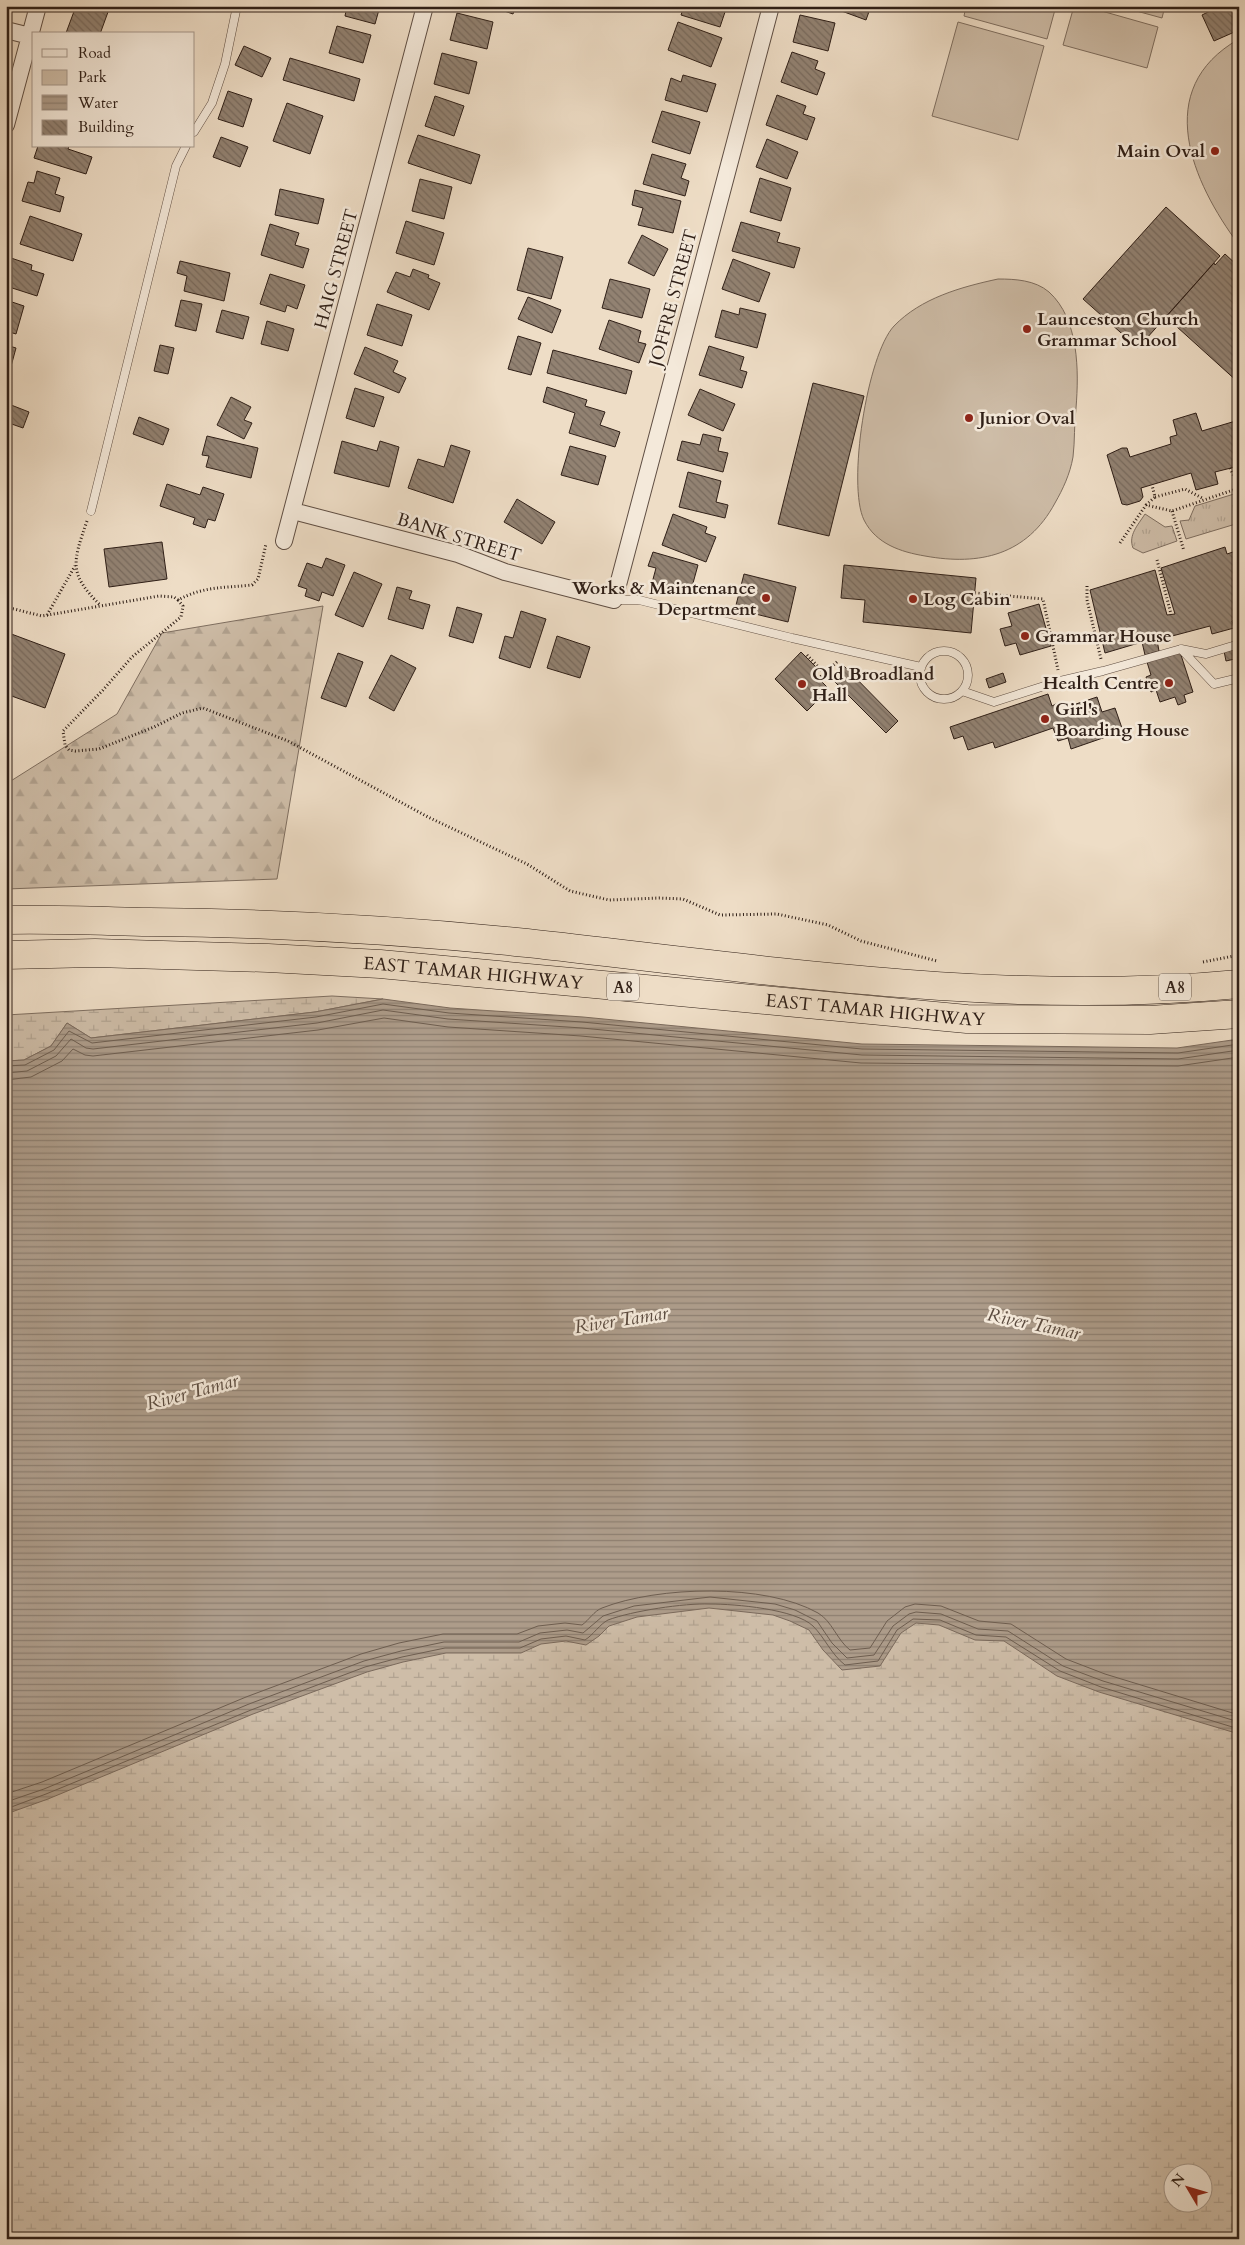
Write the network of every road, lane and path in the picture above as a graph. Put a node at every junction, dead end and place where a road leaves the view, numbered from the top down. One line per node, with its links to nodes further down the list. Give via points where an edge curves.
1 (38, 6): 6 (street)
2 (237, 6): 8 (lane, via 225,64 212,104)
3 (425, 6): 16 (street, HAIG STREET)
4 (770, 6): 27 (street, JOFFRE STREET)
5 (6, 30): 6 (street)
6 (30, 36): 7 (street)
7 (6, 125)
8 (195, 130)
9 (185, 148): 18 (lane, via 176,166)
10 (1230, 468): 12 (path)
11 (1152, 485): 13 (path)
12 (1239, 488): 14 (path)
13 (1155, 497): 14 (path, via 1185,489); 15 (path)
14 (1204, 499): 17 (path)
15 (1146, 505): 17 (path); 20 (path)
16 (293, 511): 19 (street, HAIG STREET); 27 (street, BANK STREET, via 458,554 504,572)
17 (1172, 511): 21 (path)
18 (91, 512): 23 (path)
19 (276, 539): 26 (path, via 258,580 252,585 203,589)
20 (1120, 543)
21 (1184, 551)
22 (1157, 560): 30 (path)
23 (76, 563): 28 (path, via 82,585); 31 (path)
24 (1087, 586): 36 (path, via 1087,600)
25 (975, 593): 39 (path, via 1043,599)
26 (178, 600): 28 (path, via 159,596); 44 (path, via 183,606 181,617 132,656 63,731 64,745 69,750 84,752 98,749 203,708 288,741 428,817 527,864 570,891 609,900 683,899 720,915 777,914 828,925 861,941)
27 (614, 600): 34 (lane, via 639,600)
28 (101, 605): 31 (path)
29 (6, 607): 31 (path)
30 (1171, 614)
31 (46, 615)
32 (1239, 644): 33 (lane, via 1206,654)
33 (1181, 649): 36 (lane); 37 (lane, via 1214,684)
34 (847, 651): 35 (lane); 38 (path)
35 (921, 667): 40 (lane, via 920,682 928,694 942,700); 40 (lane, via 930,655 938,652 959,657 964,662 968,677)
36 (1103, 672): 39 (lane)
37 (1239, 678)
38 (818, 679)
39 (1060, 681): 40 (lane, via 994,702)
40 (962, 691)
41 (6, 920): 46 (highway, EAST TAMAR HIGHWAY / A8, via 270,923 523,943 758,970 1029,992)
42 (6, 955): 47 (highway, EAST TAMAR HIGHWAY / A8, via 95,953 380,964 967,1019 1150,1020)
43 (1239, 955): 45 (path)
44 (938, 961)
45 (1201, 962)
46 (1237, 984)
47 (1239, 1014)

